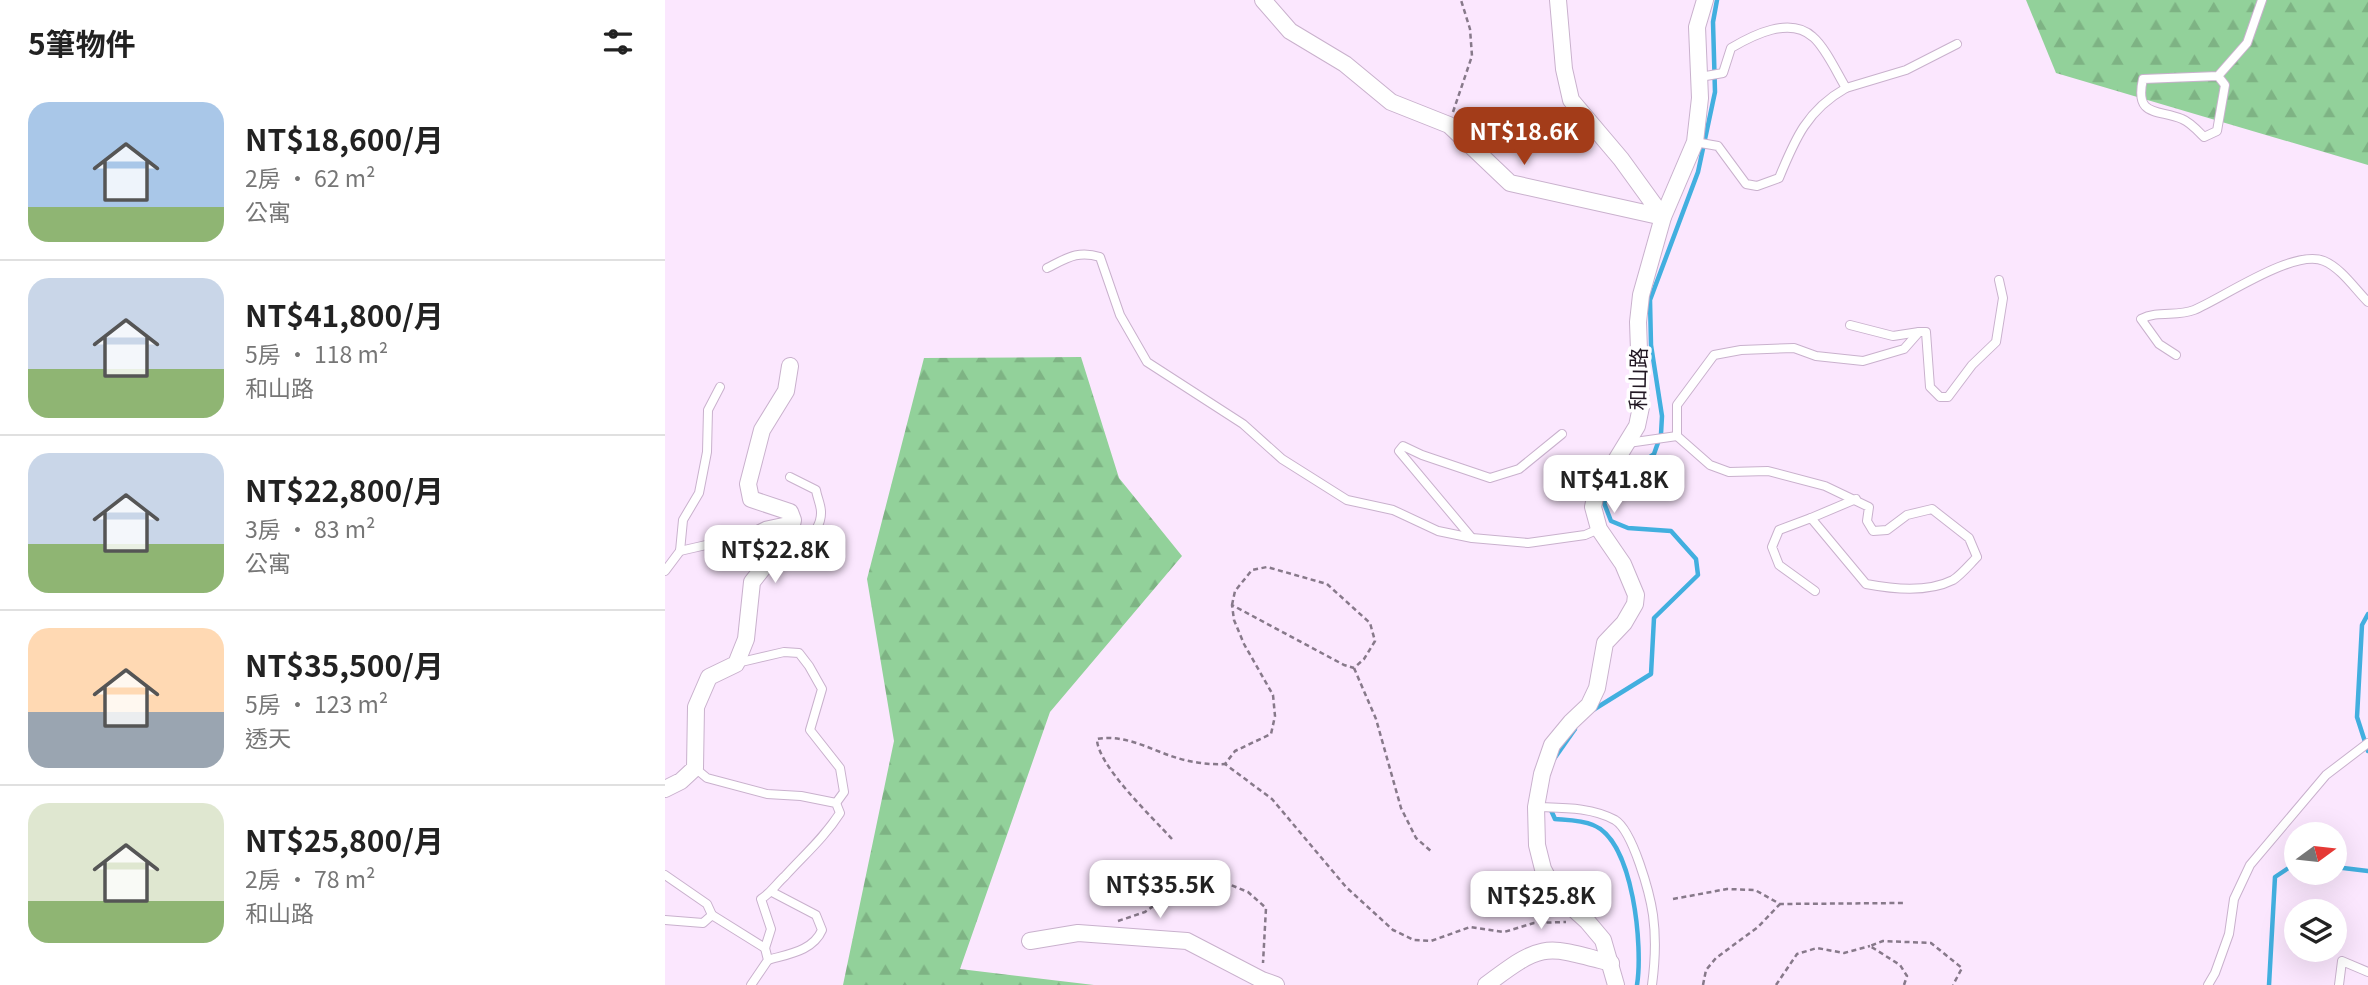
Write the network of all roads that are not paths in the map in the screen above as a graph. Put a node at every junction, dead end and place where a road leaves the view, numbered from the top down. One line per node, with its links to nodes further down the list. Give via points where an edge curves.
1 (1263, 0): 10 (street, via 1290,31 1345,64 1391,102 1449,125 1510,183)
2 (1558, 0): 10 (street, via 1571,100)
3 (1705, 0): 6 (street, 和山路, via 1697,27)
4 (2262, 0): 7 (lane, via 2248,43)
5 (1957, 44): 8 (lane, via 1906,70)
6 (1700, 76): 8 (lane, via 1723,74 1731,48 1749,37 1788,27 1815,38); 9 (street, 和山路)
7 (2218, 76): 7 (lane, via 2143,79 2140,93 2153,113 2184,119 2204,137 2217,131 2225,85)
8 (1846, 88): 9 (lane, via 1826,100 1796,138 1779,178 1757,186 1746,184 1718,146)
9 (1695, 142): 10 (street, 和山路)
10 (1663, 217): 21 (street, 和山路, via 1641,295 1641,407 1637,426)
11 (1047, 268): 27 (lane, via 1073,254 1100,257 1120,315 1147,362 1347,500 1393,510 1438,531)
12 (1999, 280): 15 (lane, via 2003,298 1996,342 1948,397 1940,397 1930,387 1926,332)
13 (2368, 302): 16 (lane, via 2333,266 2321,259 2298,260 2191,311 2152,313 2141,319 2159,344)
14 (1850, 325): 15 (lane, via 1893,336)
15 (1919, 332): 20 (lane, via 1904,349 1864,361 1794,348 1714,355 1677,405)
16 (2176, 355)
17 (790, 366): 25 (street, via 786,391 762,430 748,484 751,499 790,512)
18 (720, 387): 28 (lane, via 708,410 699,493 683,520)
19 (1562, 434): 27 (lane, via 1519,469 1490,478 1403,446 1399,451)
20 (1677, 436): 21 (lane); 23 (lane, via 1710,465 1730,471 1768,471)
21 (1626, 443): 26 (street, 和山路, via 1596,493 1593,507)
22 (790, 477): 29 (lane, via 815,490 819,525 801,547)
23 (1856, 499): 24 (lane); 24 (lane, via 1869,507 1867,521 1873,531 1887,530 1907,515 1931,509 1969,538 1977,557 1953,580 1928,587 1866,584)
24 (1811, 518): 31 (lane, via 1779,530 1772,547 1779,565)
25 (793, 520): 28 (lane); 29 (street, via 790,534)
26 (1599, 529): 27 (lane, via 1528,544); 37 (street, 和山路, via 1623,564 1636,595 1635,604 1605,643 1590,705 1552,745)
27 (1472, 538)
28 (680, 551): 30 (lane)
29 (764, 569): 32 (street, via 752,582 746,639)
30 (665, 571)
31 (1815, 591)
32 (736, 664): 34 (street, via 709,677 696,707); 36 (lane, via 784,652 799,653 809,666 822,689 810,730 840,768 843,792)
33 (2368, 743): 52 (lane, via 2326,775 2250,865 2234,899 2229,934)
34 (695, 768): 35 (street); 36 (lane, via 707,778 767,794)
35 (665, 789)
36 (836, 803): 39 (lane, via 840,813 827,834)
37 (1536, 807): 45 (street, 和山路, via 1543,869 1555,891 1603,940); 51 (lane, via 1588,810 1618,821 1644,875 1653,916)
38 (665, 875): 40 (lane, via 707,904)
39 (772, 892): 43 (lane, via 761,899 771,929); 44 (lane, via 816,915 822,930 818,939 802,950)
40 (712, 915): 41 (lane, via 703,923); 43 (lane)
41 (665, 920)
42 (1030, 941): 47 (street, via 1078,933 1187,941)
43 (765, 948): 44 (lane)
44 (768, 960): 48 (lane)
45 (1611, 963): 49 (street, via 1560,949 1542,950 1511,965); 50 (street, 和山路)
46 (2368, 972): 53 (lane, via 2342,961)
47 (1269, 982)
48 (751, 985)
49 (1486, 985)
50 (1616, 985)
51 (1652, 985)
52 (2208, 985)
53 (2339, 985)

